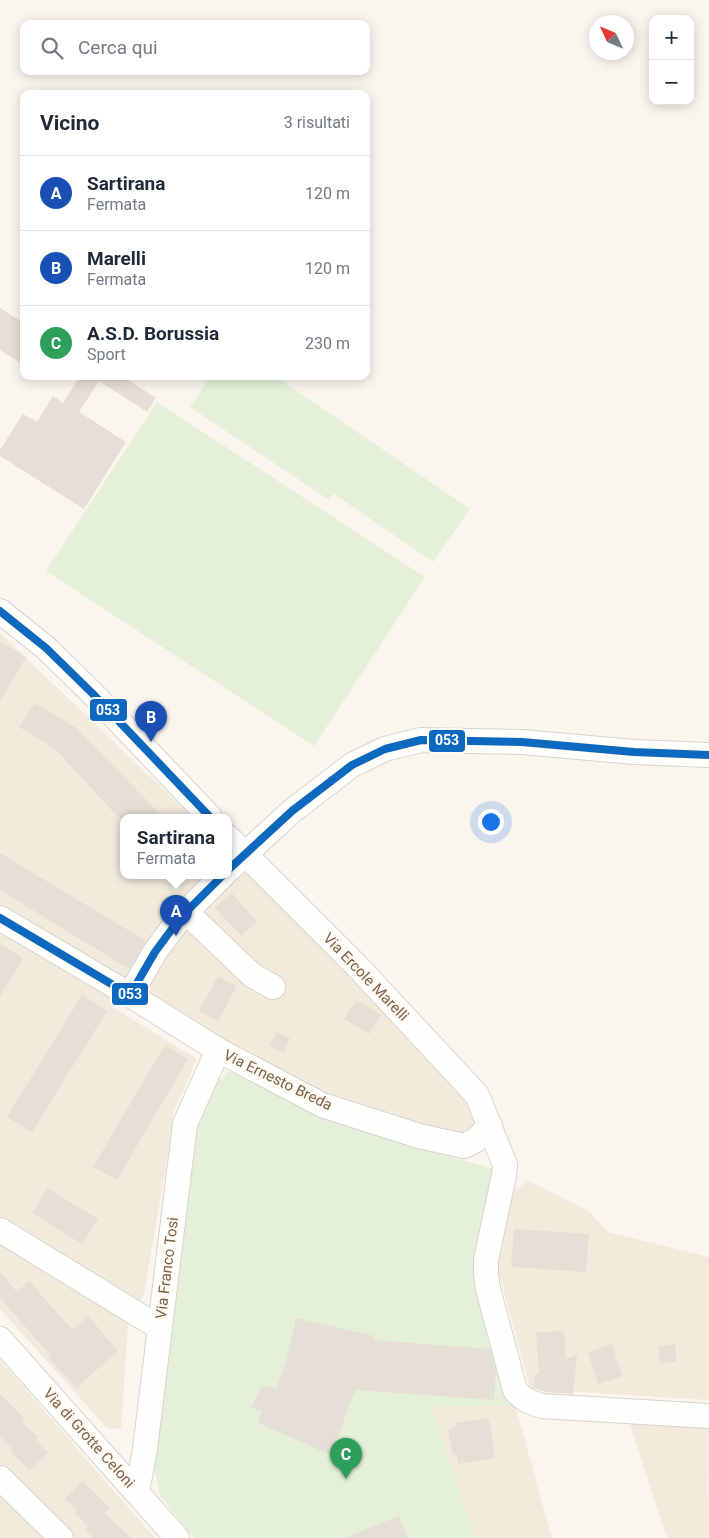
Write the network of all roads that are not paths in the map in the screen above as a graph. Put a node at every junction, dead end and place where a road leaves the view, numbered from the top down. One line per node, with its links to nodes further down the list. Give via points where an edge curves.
1 (0, 611): 3 (street, via 46,648 93,694)
2 (709, 755): 5 (street, via 522,742 421,740 385,749 352,765 292,811)
3 (207, 814)
4 (232, 850): 5 (street, Via Ercole Marelli)
5 (236, 862): 12 (street, Via Ercole Marelli, via 357,966 477,1095)
6 (220, 879): 7 (street)
7 (186, 912): 9 (street, via 252,975); 10 (street, via 155,952)
8 (0, 918): 10 (street, Via Ernesto Breda)
9 (273, 988)
10 (130, 995): 11 (street, Via Ernesto Breda)
11 (218, 1050): 12 (street, Via Ernesto Breda, via 322,1105 418,1136 464,1146 476,1140); 14 (street, Via Franco Tosi, via 185,1124)
12 (490, 1126): 16 (street, Via Ercole Marelli, via 505,1165 486,1274 515,1390 528,1402 542,1406)
13 (0, 1230): 14 (street)
14 (160, 1328): 18 (street, Via Franco Tosi)
15 (0, 1339): 18 (street, Via di Grotte Celoni)
16 (709, 1416)
17 (0, 1478): 19 (street)
18 (137, 1492): 20 (street, Via di Grotte Celoni)
19 (61, 1538)
20 (177, 1538)

